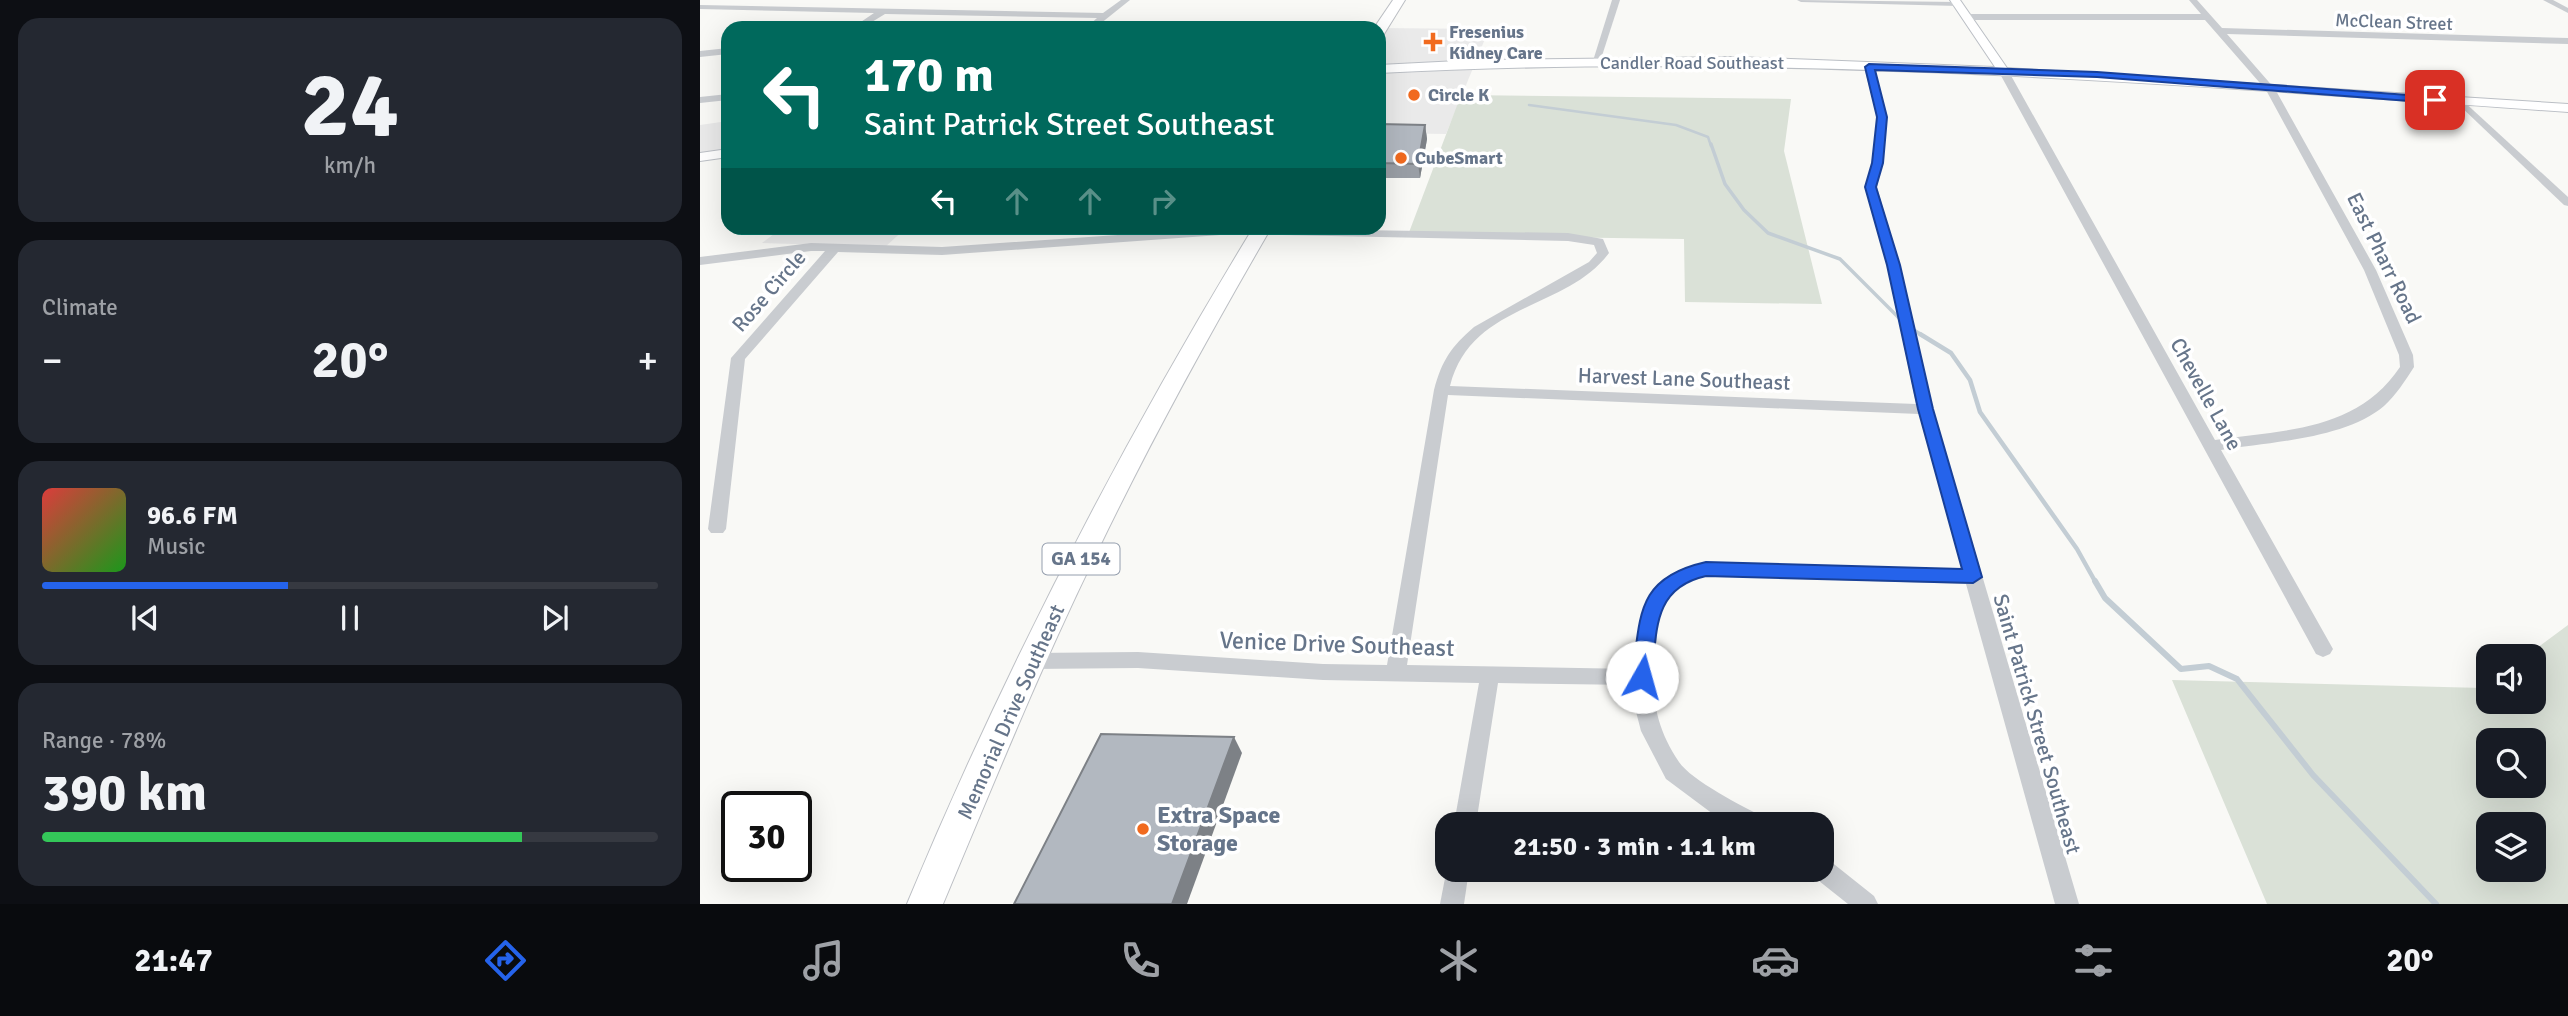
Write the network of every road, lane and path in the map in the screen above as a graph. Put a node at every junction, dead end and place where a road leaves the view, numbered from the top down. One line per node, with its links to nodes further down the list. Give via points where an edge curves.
1 (833, 0): 10 (street)
2 (1126, 0): 13 (street)
3 (1399, 0): 18 (main road)
4 (1616, 0): 23 (street)
5 (1801, 0): 8 (street)
6 (2193, 0): 15 (street)
7 (2547, 0): 12 (street)
8 (1956, 2): 14 (main road)
9 (700, 7): 10 (street)
10 (811, 9): 11 (street)
11 (884, 11): 13 (street); 16 (street)
12 (2568, 11)
13 (1105, 16): 17 (street)
14 (1967, 17): 15 (street); 26 (main road)
15 (2207, 17): 19 (street)
16 (868, 21)
17 (1099, 21)
18 (1385, 21)
19 (2220, 31): 20 (street, McClean Street); 27 (street)
20 (2568, 41)
21 (721, 52): 22 (street)
22 (700, 54)
23 (1595, 62): 24 (main road, Candler Road Southeast, via 1738,61); 25 (main road, Candler Road Southeast)
24 (1869, 67): 26 (main road, Candler Road Southeast); 41 (street, Saint Patrick Street Southeast, via 1882,117 1871,187)
25 (1386, 69)
26 (2004, 72): 27 (main road, Candler Road Southeast); 42 (street, Chevelle Lane)
27 (2270, 89): 30 (main road, Candler Road Southeast); 42 (street, East Pharr Road, via 2371,270 2406,355 2407,368 2376,404 2355,416)
28 (721, 98): 29 (street)
29 (700, 100)
30 (2461, 102): 31 (main road, Candler Road Southeast); 34 (street)
31 (2568, 108)
32 (721, 154): 33 (main road)
33 (700, 157)
34 (2568, 203)
35 (1386, 233): 40 (street, via 1591,239 1603,247 1600,258 1584,272 1469,339 1449,362)
36 (1164, 235): 38 (street, via 942,251)
37 (1258, 235): 46 (main road, Memorial Drive Southeast / GA 154, via 1171,383)
38 (834, 249): 39 (street, via 780,249); 43 (street, Rose Circle, via 738,358)
39 (700, 261)
40 (1441, 390): 41 (street, Harvest Lane Southeast); 47 (street)
41 (1925, 409): 44 (street, Saint Patrick Street Southeast)
42 (2211, 446): 45 (street, Chevelle Lane)
43 (717, 528)
44 (1973, 577): 49 (street, via 1706,569 1686,573 1662,589 1656,599); 57 (street, Saint Patrick Street Southeast)
45 (2323, 649)
46 (1031, 661): 47 (street, Venice Drive Southeast, via 1138,660); 54 (main road, Memorial Drive Southeast / GA 154)
47 (1396, 672): 48 (street, Venice Drive Southeast)
48 (1490, 674): 49 (street, Venice Drive Southeast); 50 (street)
49 (1642, 677): 51 (street, via 1651,731 1672,772)
50 (1467, 812)
51 (1729, 812)
52 (1834, 879): 56 (street)
53 (1456, 882): 55 (street)
54 (925, 904)
55 (1452, 904)
56 (1866, 904)
57 (2067, 904)

